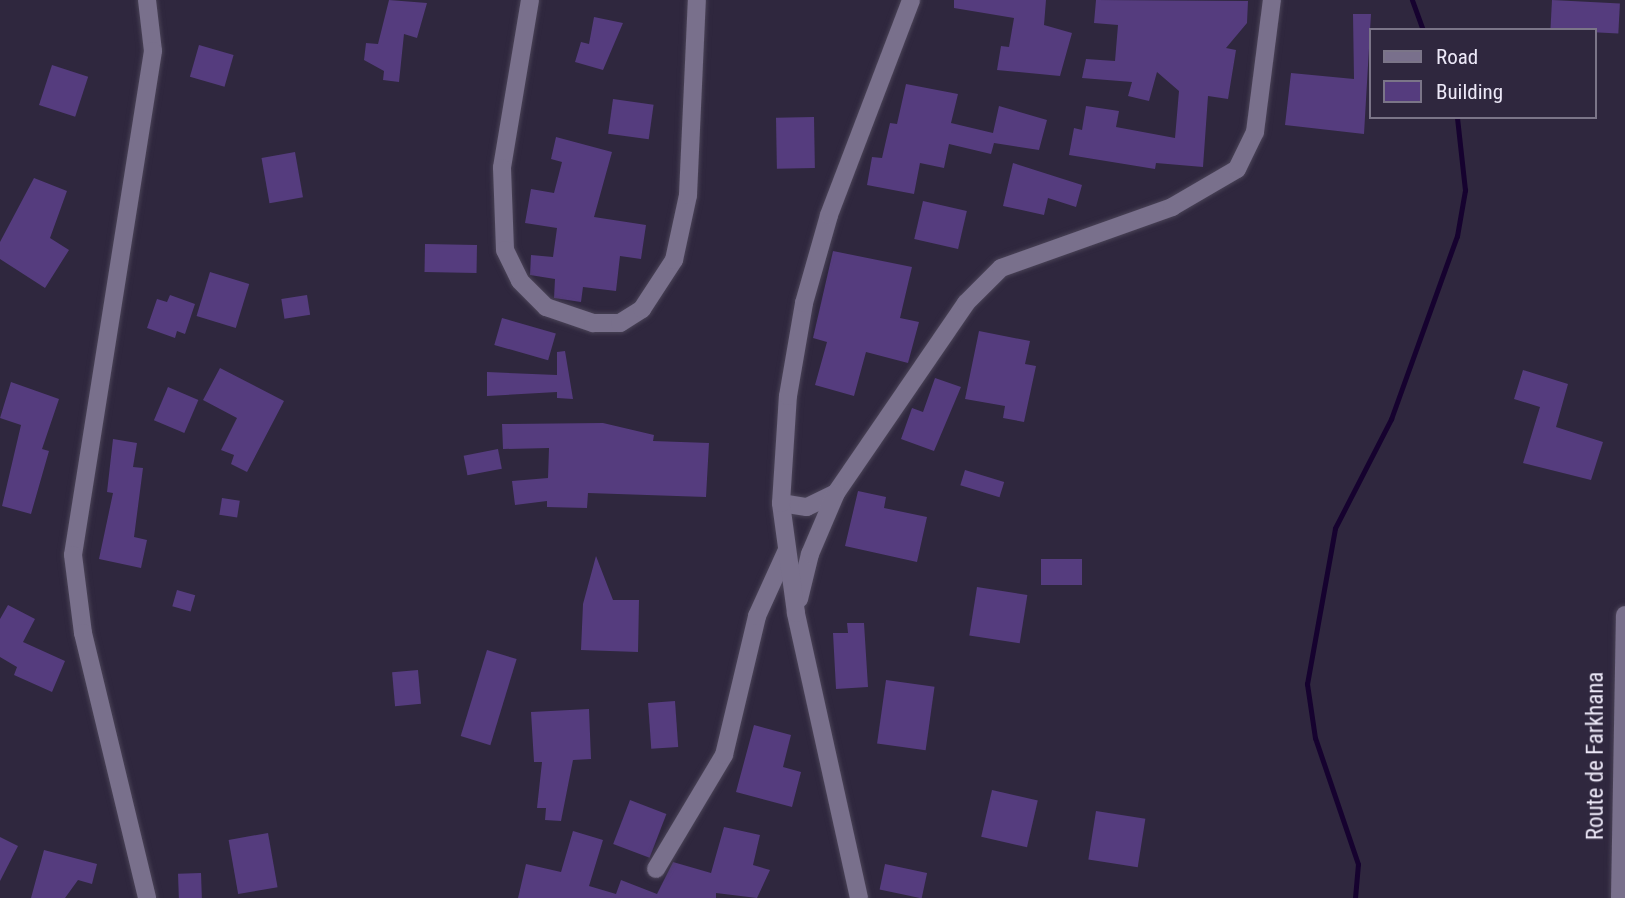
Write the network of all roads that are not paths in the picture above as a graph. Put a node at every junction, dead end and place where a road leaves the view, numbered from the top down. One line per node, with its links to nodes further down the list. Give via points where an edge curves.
1 (147, 0): 13 (street, via 154,22 153,51 73,555 83,633)
2 (530, 0): 3 (street, via 502,168 505,250 520,281 546,307 593,323 620,323 642,309 674,260 688,195)
3 (697, 0)
4 (911, 0): 7 (street, via 900,42 833,205 804,303 788,396)
5 (1272, 0): 6 (street, via 1255,132 1237,170 1172,208 1027,255 982,283)
6 (836, 493): 7 (street, via 807,507); 9 (street, via 810,554)
7 (781, 503): 8 (street)
8 (786, 552): 9 (street); 12 (street, via 757,616 724,755)
9 (796, 613): 14 (street)
10 (1625, 615): 11 (street, Route de Farkhana)
11 (1623, 807): 15 (street, Route de Farkhana)
12 (656, 869)
13 (147, 898)
14 (859, 898)
15 (1620, 898)

